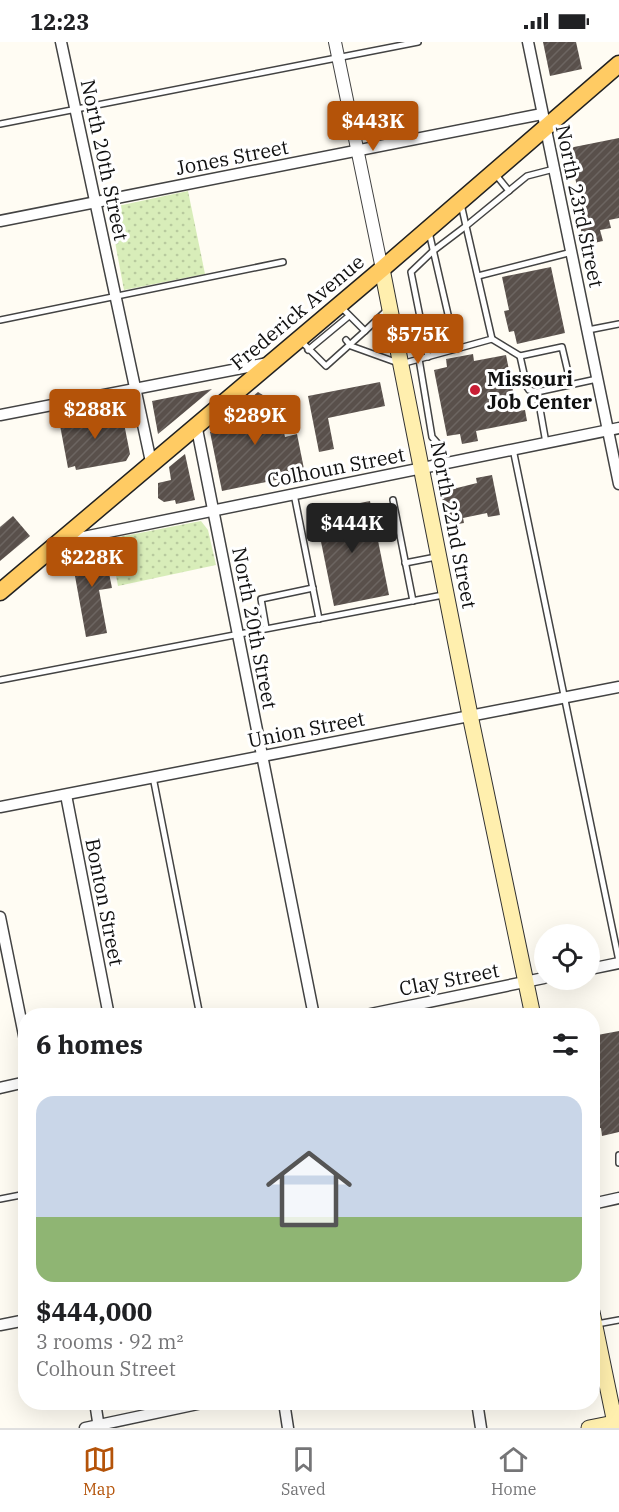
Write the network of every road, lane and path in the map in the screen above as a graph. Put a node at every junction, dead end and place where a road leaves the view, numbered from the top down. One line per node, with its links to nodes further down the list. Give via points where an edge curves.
1 (61, 42): 7 (street, North 20th Street)
2 (335, 42): 5 (street, North 22nd Street)
3 (418, 42): 5 (lane)
4 (528, 42): 8 (street, North 23rd Street)
5 (338, 57): 7 (lane); 10 (street, North 22nd Street)
6 (617, 70): 8 (main road, Frederick Avenue)
7 (75, 110): 9 (lane); 15 (street, North 20th Street)
8 (544, 120): 10 (street, Jones Street); 11 (street, North 23rd Street); 12 (main road, Frederick Avenue)
9 (0, 124)
10 (357, 150): 15 (street, Jones Street); 22 (street, North 22nd Street)
11 (554, 169): 13 (lane, via 527,176); 20 (street, North 23rd Street)
12 (493, 171): 13 (lane); 14 (main road, Frederick Avenue)
13 (509, 191): 17 (lane)
14 (460, 199): 17 (lane); 18 (main road, Frederick Avenue)
15 (95, 203): 16 (street, Jones Street); 24 (street, North 20th Street)
16 (0, 221)
17 (466, 226): 19 (lane); 23 (lane)
18 (428, 227): 19 (lane); 22 (main road, Frederick Avenue)
19 (433, 251): 35 (lane); 37 (lane, via 411,273)
20 (572, 252): 23 (lane); 29 (street, North 23rd Street)
21 (284, 262): 24 (lane)
22 (382, 269): 25 (main road, North 22nd Street); 26 (main road, Frederick Avenue)
23 (478, 276): 31 (lane)
24 (115, 297): 27 (lane); 43 (street, North 20th Street)
25 (390, 307): 30 (lane); 40 (main road, North 22nd Street)
26 (344, 310): 30 (lane); 33 (main road, Frederick Avenue); 33 (lane, via 336,330 326,339)
27 (0, 320)
28 (619, 324): 29 (lane)
29 (588, 330): 41 (street, North 23rd Street)
30 (365, 332): 34 (lane)
31 (492, 339): 35 (lane); 36 (lane)
32 (346, 340): 34 (lane)
33 (303, 344): 34 (lane, via 326,366 338,352); 39 (main road, Frederick Avenue)
34 (351, 346): 40 (lane)
35 (456, 350): 37 (lane)
36 (520, 356): 42 (lane, via 562,347); 44 (lane, via 527,387)
37 (428, 357): 38 (lane)
38 (419, 359): 40 (lane); 51 (lane, via 432,437 440,446)
39 (270, 362): 43 (street); 46 (main road, Frederick Avenue)
40 (401, 364): 52 (main road, North 22nd Street)
41 (598, 379): 42 (lane); 47 (street, North 23rd Street)
42 (571, 385): 44 (lane)
43 (135, 388): 45 (street); 50 (street, North 20th Street)
44 (537, 392): 48 (lane)
45 (0, 416)
46 (196, 424): 50 (main road, Frederick Avenue); 56 (street, North 20th Street)
47 (614, 429): 48 (street, Colhoun Street); 53 (street, North 23rd Street)
48 (546, 442): 49 (street, Colhoun Street)
49 (513, 449): 51 (street, Colhoun Street); 69 (lane)
50 (150, 462): 57 (main road, Frederick Avenue)
51 (444, 464): 52 (street, Colhoun Street)
52 (422, 468): 54 (street, Colhoun Street); 58 (main road, North 22nd Street)
53 (619, 484)
54 (294, 494): 56 (street, Colhoun Street); 60 (lane)
55 (393, 500): 59 (lane)
56 (214, 510): 57 (street, Colhoun Street); 66 (street, North 20th Street)
57 (59, 542): 61 (main road, Frederick Avenue)
58 (439, 557): 59 (lane); 62 (main road, North 22nd Street)
59 (405, 563): 63 (lane)
60 (313, 588): 64 (lane); 65 (lane, via 261,599)
61 (0, 592)
62 (447, 595): 63 (lane); 70 (main road, North 22nd Street)
63 (412, 601): 64 (lane)
64 (319, 619): 65 (lane)
65 (266, 628): 66 (lane)
66 (237, 634): 67 (lane); 71 (street, North 20th Street)
67 (0, 680)
68 (619, 687): 69 (street, Union Street)
69 (565, 697): 70 (street, Union Street); 77 (lane)
70 (470, 715): 71 (street, Union Street); 80 (main road, North 22nd Street)
71 (261, 756): 72 (street, Union Street); 83 (street, North 20th Street)
72 (153, 777): 73 (street, Union Street); 82 (lane)
73 (66, 795): 74 (street, Union Street); 81 (street, Bonton Street)
74 (0, 807)
75 (0, 917): 76 (street)
76 (3, 950): 86 (street)
77 (619, 962): 78 (street)
78 (600, 967)
79 (534, 980): 80 (street, Clay Street)
80 (527, 982): 84 (street, Clay Street); 85 (main road, North 22nd Street)
81 (107, 1008)
82 (198, 1008)
83 (312, 1008)
84 (400, 1008)
85 (532, 1008)
86 (18, 1012)
87 (18, 1084): 88 (street)
88 (0, 1088)
89 (619, 1155): 90 (lane)
90 (619, 1163)
91 (18, 1196): 93 (lane)
92 (619, 1198): 94 (street)
93 (0, 1199)
94 (600, 1202)
95 (600, 1320): 96 (lane)
96 (619, 1320)
97 (18, 1322): 98 (street)
98 (0, 1325)
99 (600, 1350): 104 (main road)
100 (96, 1410): 105 (street)
101 (172, 1410): 105 (street)
102 (285, 1410): 107 (street)
103 (478, 1410): 108 (street)
104 (617, 1424): 109 (main road)
105 (99, 1427): 106 (street)
106 (85, 1428)
107 (288, 1428)
108 (481, 1428)
109 (589, 1428)

